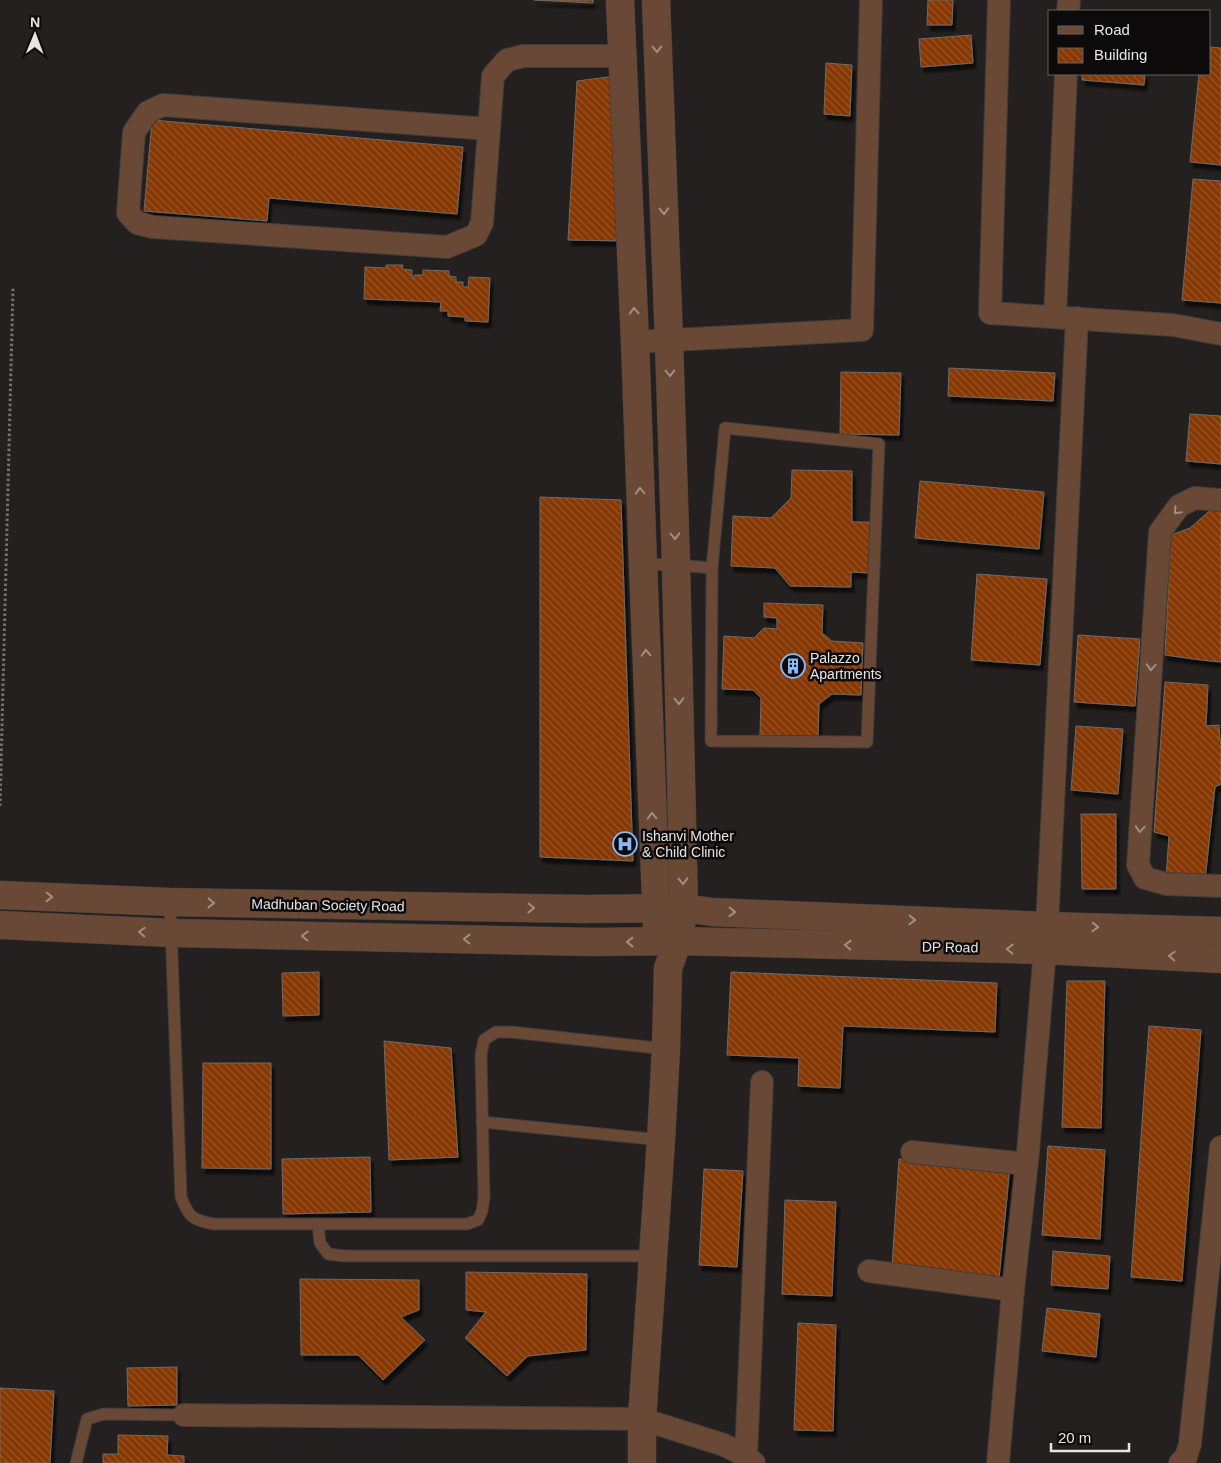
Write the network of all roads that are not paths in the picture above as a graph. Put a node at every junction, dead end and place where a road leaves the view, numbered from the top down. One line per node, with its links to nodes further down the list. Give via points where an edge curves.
1 (620, 0): 5 (street)
2 (656, 0): 11 (street, one-way to 11)
3 (871, 0): 11 (street, via 862,330)
4 (999, 0): 8 (street, via 990,313)
5 (622, 56): 7 (street, via 524,56 506,60 493,76); 12 (street, one-way to 5)
6 (1066, 75): 8 (street)
7 (489, 129): 7 (street, via 482,223 476,235 447,247 153,227 137,223 128,213 134,132 148,112 163,105)
8 (1055, 317): 9 (street)
9 (1077, 318): 10 (street, via 1173,325); 25 (street)
10 (1221, 334)
11 (669, 341): 12 (street); 15 (street, one-way to 15)
12 (635, 342): 14 (street, one-way to 12)
13 (1221, 500): 17 (street, one-way to 17, via 1195,498 1179,506 1160,532 1138,866 1145,878 1166,884)
14 (643, 564): 15 (lane); 20 (street, one-way to 14)
15 (676, 565): 16 (lane); 21 (street, one-way to 21)
16 (712, 568): 16 (lane, via 725,428 879,444 868,742 711,741)
17 (1221, 886)
18 (0, 895): 19 (street, Madhuban Society Road, one-way to 19)
19 (170, 902): 20 (street, Madhuban Society Road, one-way to 20); 24 (lane)
20 (656, 908): 21 (street, Madhuban Society Road); 26 (street)
21 (684, 908): 25 (street, DP Road, one-way to 25); 26 (street)
22 (0, 924): 24 (street, DP Road, one-way to 22)
23 (1221, 931): 25 (street, DP Road, one-way to 23)
24 (172, 933): 26 (street, DP Road, one-way to 24); 35 (lane, via 181,1197 187,1212 197,1220 213,1224)
25 (1046, 938): 26 (street, DP Road, one-way to 26); 27 (street, DP Road, one-way to 25); 34 (street, via 1028,1152)
26 (668, 942): 28 (street)
27 (1221, 959)
28 (666, 1049): 30 (lane, via 496,1032 484,1040 481,1055); 31 (street)
29 (762, 1082): 41 (street)
30 (482, 1122): 31 (lane); 35 (lane, via 484,1198 478,1220 467,1224)
31 (661, 1140): 36 (street)
32 (1221, 1147): 45 (street, via 1190,1444 1186,1457)
33 (912, 1152): 34 (street)
34 (1019, 1163): 38 (street); 38 (street, via 1008,1224)
35 (318, 1224): 36 (lane, via 320,1243 328,1254 345,1256)
36 (654, 1256): 40 (street)
37 (868, 1271): 38 (street)
38 (1008, 1289): 44 (street)
39 (184, 1414): 40 (street); 42 (lane, via 104,1414 87,1419)
40 (642, 1419): 41 (street, via 724,1445); 43 (street)
41 (750, 1460)
42 (76, 1463)
43 (642, 1463)
44 (998, 1463)
45 (1180, 1463)

